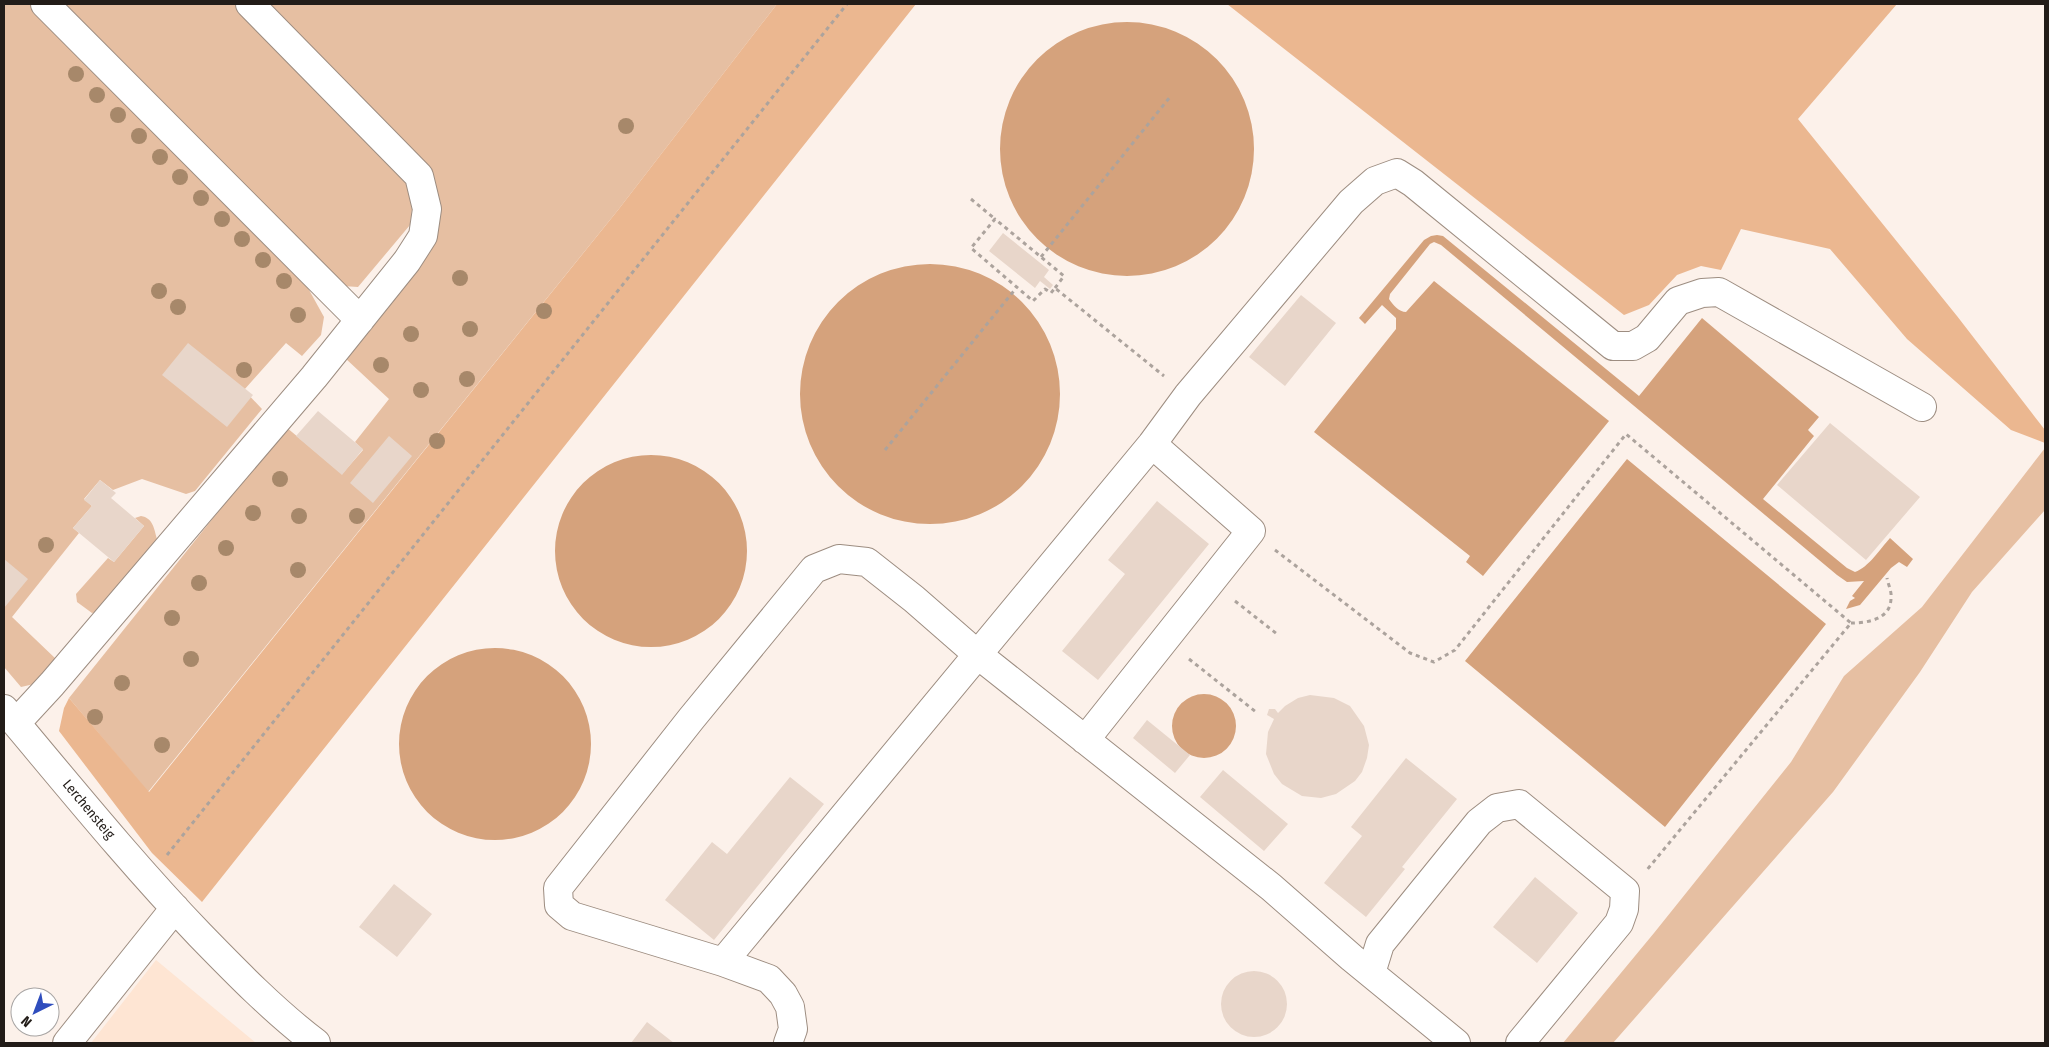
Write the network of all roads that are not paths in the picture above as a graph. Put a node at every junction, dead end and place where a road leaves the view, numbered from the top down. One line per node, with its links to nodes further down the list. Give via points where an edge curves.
1 (45, 4): 3 (street)
2 (250, 4): 3 (street, via 419,176 427,208 423,236)
3 (360, 320): 7 (street, via 59,676)
4 (1922, 407): 5 (street, via 1719,292 1702,293 1678,301 1648,338 1633,346 1613,346 1414,183 1397,173 1375,181 1350,202 1188,395)
5 (1152, 444): 6 (street); 8 (street, via 1251,531)
6 (977, 654): 8 (street); 10 (street); 10 (street, via 867,562 839,559 814,569 691,718 558,888 559,905 572,916)
7 (10, 716): 9 (street, Lerchensteig)
8 (1085, 740): 11 (street, via 1271,887)
9 (174, 908): 12 (street); 13 (street, Lerchensteig, via 242,979)
10 (723, 962): 14 (street, via 769,979 783,994 790,1007 793,1029)
11 (1371, 973): 15 (street); 16 (street, via 1380,944 1480,822 1497,808 1520,804 1625,891 1619,923)
12 (67, 1043)
13 (316, 1043)
14 (788, 1043)
15 (1456, 1043)
16 (1520, 1043)

